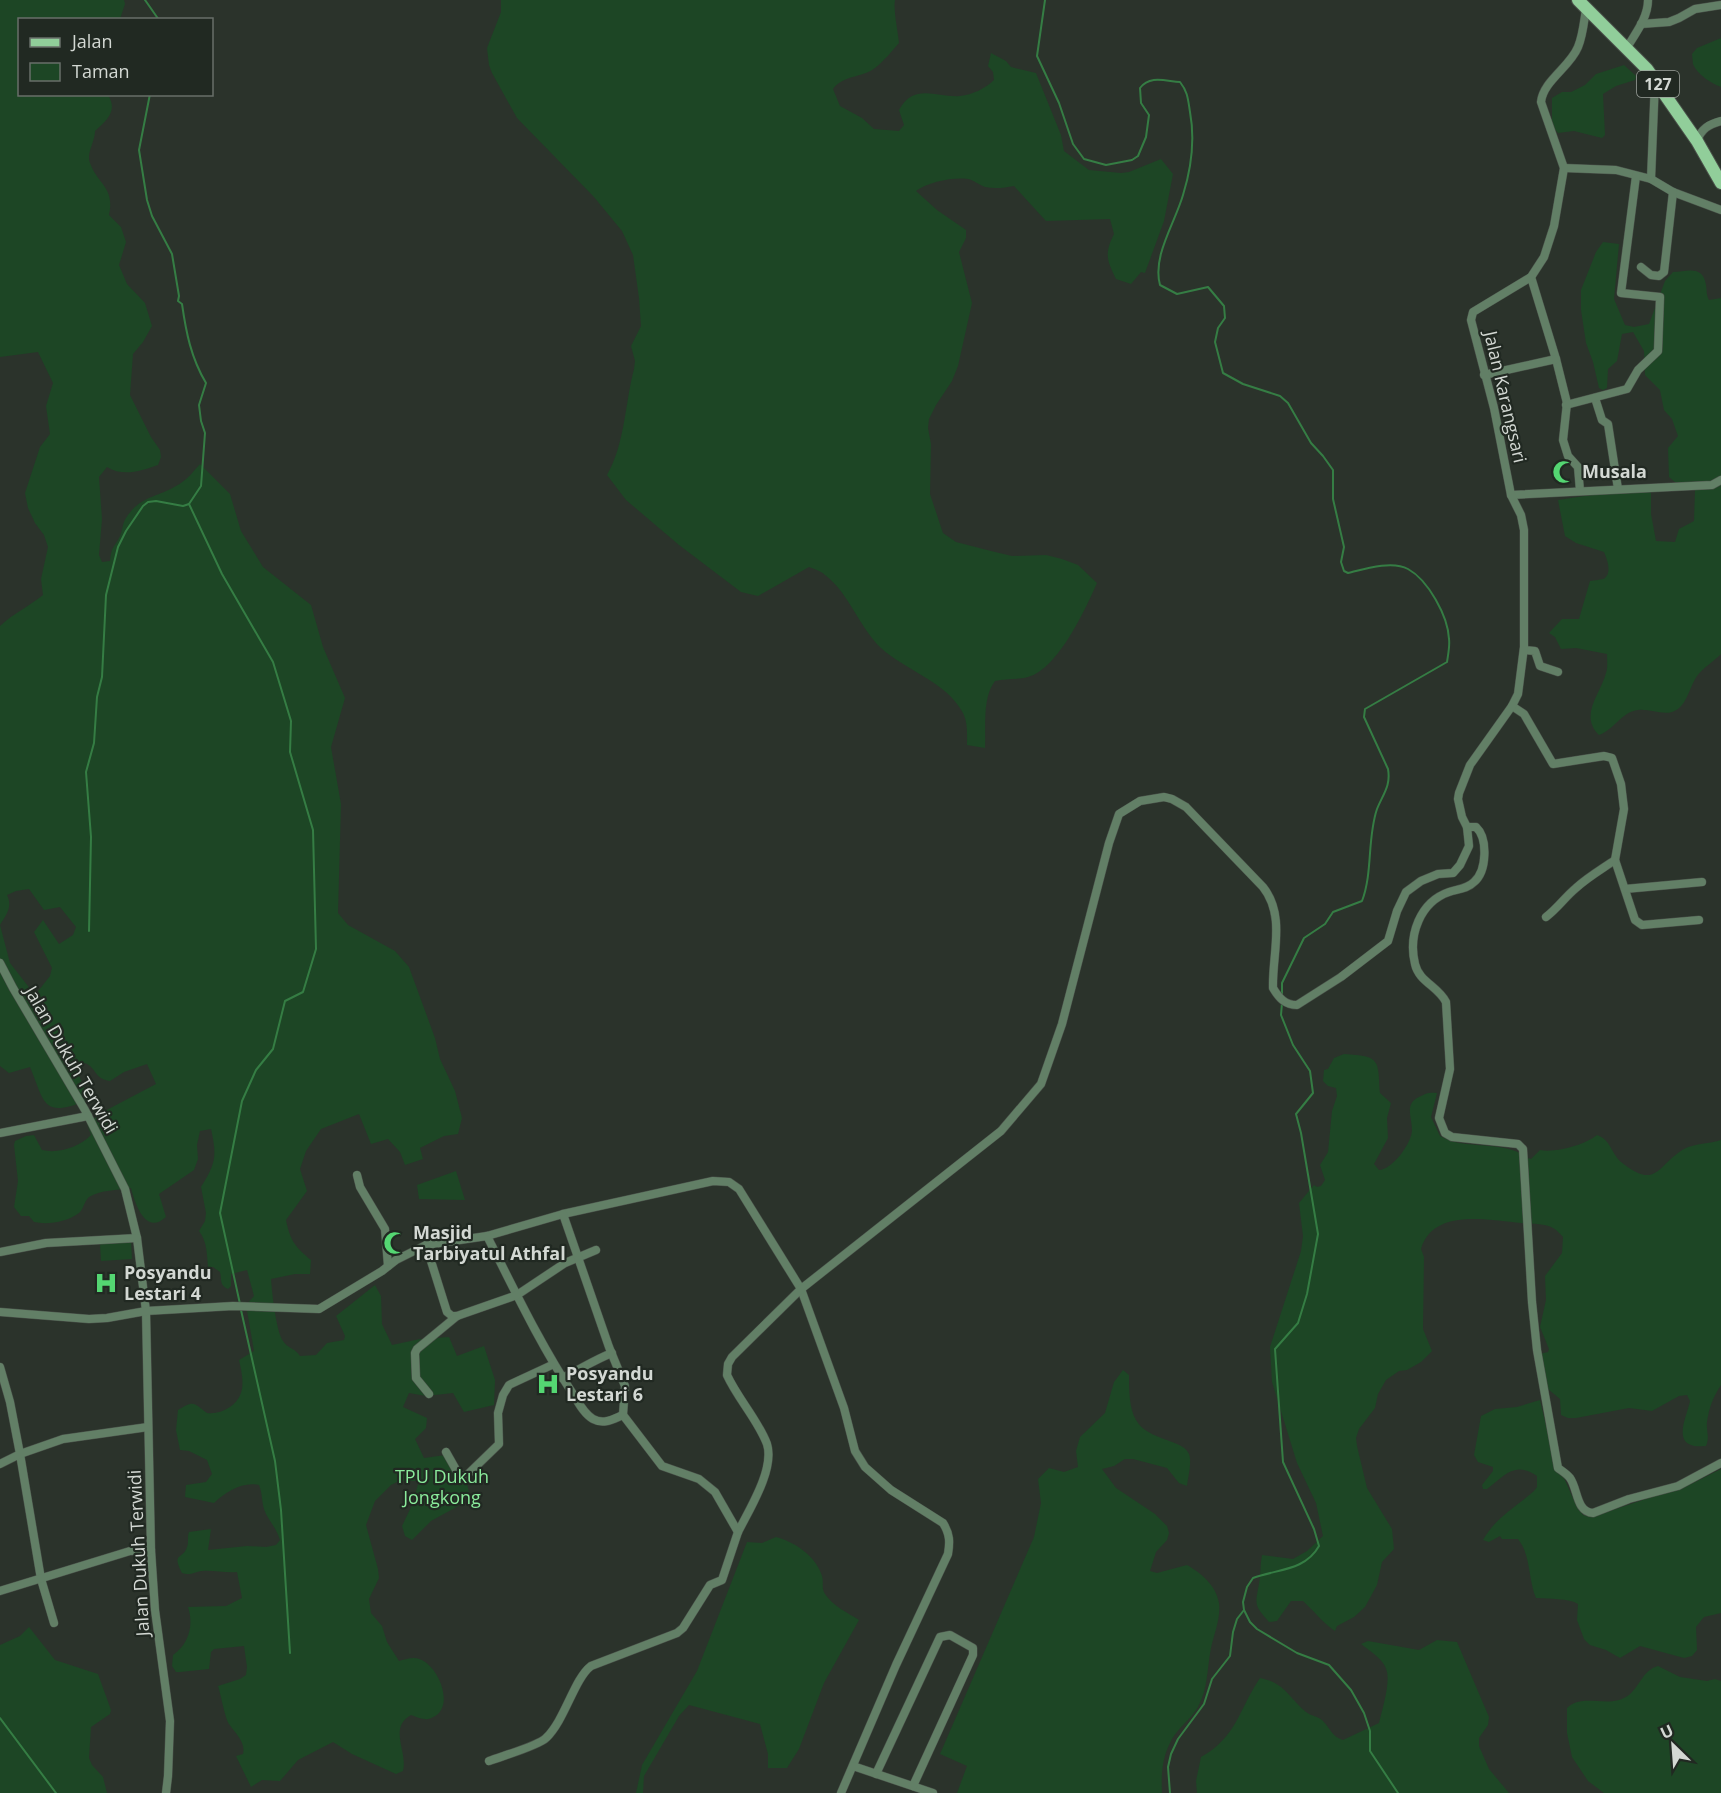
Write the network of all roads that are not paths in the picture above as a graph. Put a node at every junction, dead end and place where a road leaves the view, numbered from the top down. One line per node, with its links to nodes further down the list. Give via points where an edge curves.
1 (1648, 0): 4 (street)
2 (1582, 4): 5 (main road, 127); 9 (street, Jalan Karangsari, via 1578,47 1542,94 1541,102)
3 (1721, 5): 4 (street, via 1695,9 1669,22)
4 (1641, 24): 5 (street)
5 (1626, 49): 6 (main road, 127)
6 (1655, 80): 8 (main road, 127); 11 (street)
7 (1721, 121): 8 (street, via 1706,127)
8 (1697, 141): 12 (main road, 127)
9 (1564, 168): 10 (street, via 1616,170); 16 (street, Jalan Karangsari, via 1554,226 1544,257)
10 (1636, 176): 11 (street); 19 (street, via 1621,292 1660,297 1658,351 1638,370 1627,389)
11 (1651, 179): 13 (street)
12 (1721, 183)
13 (1673, 192): 14 (street); 15 (street, via 1664,272 1659,276)
14 (1721, 210)
15 (1641, 267)
16 (1531, 277): 17 (street); 18 (street, Jalan Karangsari, via 1473,312 1471,320)
17 (1556, 359): 18 (street); 20 (street)
18 (1484, 375): 24 (street, Jalan Karangsari)
19 (1595, 398): 20 (street); 22 (street, via 1602,420 1608,424)
20 (1566, 405): 23 (street, via 1563,440 1568,456 1578,467)
21 (1721, 480): 22 (street, via 1712,485)
22 (1618, 489): 23 (street)
23 (1580, 491): 24 (street)
24 (1511, 495): 25 (street, Jalan Karangsari, via 1524,530)
25 (1524, 650): 26 (street, via 1534,651 1540,666); 27 (street, Jalan Karangsari, via 1518,694)
26 (1558, 672)
27 (1512, 706): 28 (street, Jalan Karangsari, via 1470,765 1459,793); 29 (street, via 1524,714 1553,764 1612,758 1624,809)
28 (1467, 827): 46 (street, via 1469,846 1460,865 1453,873 1438,874 1406,892 1388,941 1341,977 1297,1005 1289,1005 1273,988 1276,914 1268,892 1186,807 1164,797 1130,806 1114,824 1062,1024 1041,1084 1001,1131); 60 (street, via 1476,827 1484,841 1481,874 1474,883 1430,902 1416,921 1414,962 1419,975 1442,992 1446,1002 1450,1069 1439,1118 1445,1133 1518,1144 1523,1149 1537,1350 1558,1468 1574,1486 1583,1509 1593,1513 1678,1486)
29 (1615, 860): 31 (street); 32 (street, via 1579,885 1560,908)
30 (1702, 882): 31 (street)
31 (1625, 889): 33 (street, via 1635,920 1642,925)
32 (1546, 917)
33 (1699, 920)
34 (0, 963): 35 (street, Jalan Dukuh Terwidi)
35 (88, 1116): 36 (street); 40 (street, Jalan Dukuh Terwidi, via 125,1190)
36 (0, 1132)
37 (357, 1175): 45 (street, via 385,1229)
38 (563, 1214): 39 (street); 44 (street); 46 (street, via 713,1180 729,1182 739,1189)
39 (487, 1236): 41 (street); 47 (street)
40 (137, 1238): 43 (street, via 45,1243); 48 (street, Jalan Dukuh Terwidi)
41 (426, 1245): 45 (street); 50 (street, via 447,1312)
42 (596, 1251): 44 (street)
43 (0, 1252)
44 (579, 1257): 47 (street); 51 (street)
45 (388, 1266): 48 (street, via 319,1309 233,1306)
46 (801, 1289): 62 (street, via 728,1364 727,1375 762,1435 768,1453 763,1478); 68 (street, via 844,1408 855,1451 865,1467 891,1490 943,1523 950,1540 948,1554)
47 (518, 1294): 50 (street); 52 (street)
48 (146, 1311): 49 (street, via 89,1319); 57 (street, Jalan Dukuh Terwidi)
49 (0, 1312)
50 (457, 1316): 55 (street, via 415,1353 416,1378)
51 (612, 1353): 54 (street); 56 (street, via 625,1386)
52 (554, 1364): 54 (street); 58 (street, via 509,1385 498,1413 499,1444 466,1476 459,1475)
53 (0, 1367): 59 (street)
54 (562, 1378): 56 (street, via 593,1419 607,1422)
55 (429, 1394)
56 (623, 1415): 62 (street, via 662,1466 699,1479 715,1492)
57 (148, 1426): 59 (street, via 63,1438); 63 (street, Jalan Dukuh Terwidi)
58 (447, 1452)
59 (20, 1454): 61 (street); 64 (street)
60 (1721, 1463)
61 (0, 1464)
62 (738, 1532): 67 (street, via 722,1580 710,1585 677,1633 591,1666 544,1741)
63 (151, 1550): 64 (street, via 130,1551); 71 (street, Jalan Dukuh Terwidi, via 170,1720)
64 (41, 1579): 65 (street); 66 (street)
65 (0, 1591)
66 (54, 1623)
67 (489, 1761)
68 (853, 1766): 69 (street); 72 (street)
69 (876, 1774): 70 (street); 70 (street, via 940,1637 950,1635 973,1648 973,1655)
70 (913, 1786): 73 (street)
71 (166, 1793)
72 (841, 1793)
73 (933, 1793)

